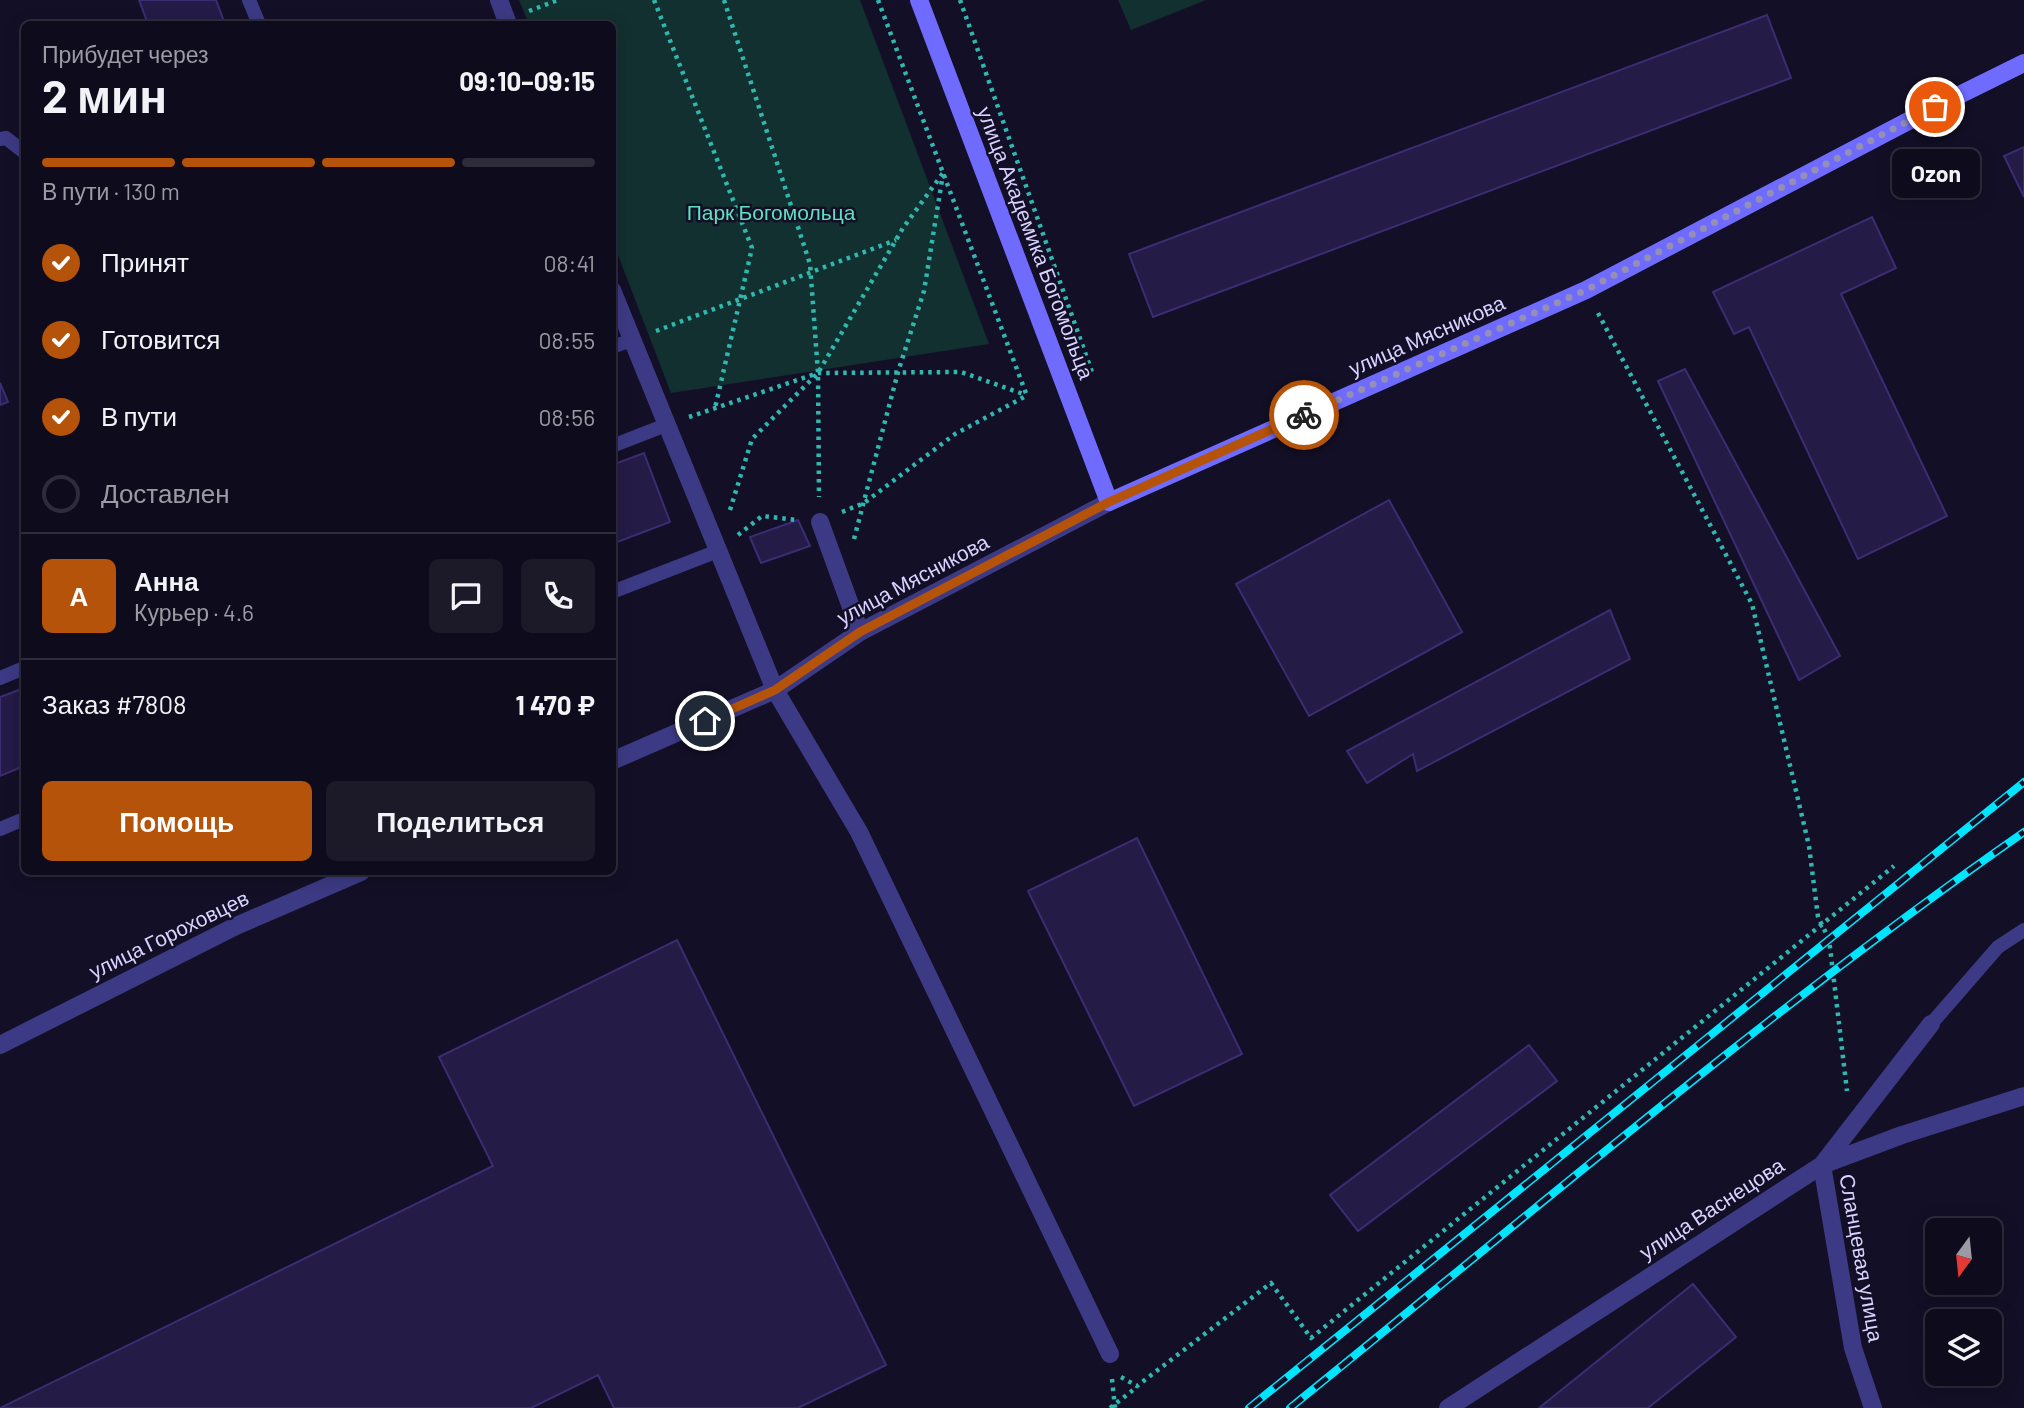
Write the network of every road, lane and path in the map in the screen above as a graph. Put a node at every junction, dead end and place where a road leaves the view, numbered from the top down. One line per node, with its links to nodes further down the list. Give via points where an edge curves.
1 (249, 0): 8 (lane)
2 (499, 0): 9 (street)
3 (654, 0): 17 (path, via 751,248)
4 (724, 0): 15 (path)
5 (878, 0): 13 (path)
6 (919, 0): 28 (street, улица Академика Богомольца)
7 (960, 0): 23 (path)
8 (258, 21)
9 (507, 21)
10 (2024, 63): 16 (street, улица Мясникова)
11 (0, 139): 12 (lane, via 6,138)
12 (21, 150)
13 (943, 173): 14 (path); 21 (path, via 924,291); 24 (path)
14 (896, 240): 15 (path); 22 (path)
15 (810, 272): 17 (path); 22 (path)
16 (1586, 290): 28 (street, улица Мясникова); 43 (path, via 1752,604 1809,846)
17 (740, 299): 19 (path); 25 (path)
18 (616, 300): 19 (street)
19 (632, 340): 20 (lane); 26 (street)
20 (616, 346)
21 (898, 372): 22 (path); 24 (path, via 961,372); 29 (path)
22 (818, 373): 25 (path); 30 (path); 31 (path, via 752,439)
23 (1093, 374)
24 (1027, 396): 29 (path, via 955,434)
25 (716, 408): 26 (path)
26 (666, 425): 27 (lane); 31 (street)
27 (616, 444)
28 (1109, 502): 34 (street, улица Мясникова)
29 (864, 503): 30 (path); 32 (path)
30 (820, 522): 31 (path, via 762,516); 32 (street)
31 (718, 551): 33 (lane); 37 (street)
32 (843, 586): 34 (street)
33 (616, 590)
34 (860, 632): 37 (street, улица Мясникова)
35 (21, 669): 36 (lane)
36 (0, 678)
37 (775, 690): 38 (street); 50 (street, via 859,832)
38 (616, 759)
39 (21, 820): 40 (lane)
40 (0, 829)
41 (1894, 866): 43 (path)
42 (354, 875): 46 (street, улица Гороховцев, via 236,926)
43 (1822, 924): 48 (path, via 1829,939); 51 (path, via 1311,1338 1271,1283)
44 (2024, 930): 45 (lane, via 1998,947)
45 (1931, 1024): 48 (street, Сланцевая улица)
46 (0, 1045)
47 (2024, 1096): 49 (street, улица Васнецова)
48 (1851, 1127): 49 (street, Сланцевая улица)
49 (1822, 1165): 53 (street, улица Васнецова); 54 (street, Сланцевая улица, via 1853,1348)
50 (1110, 1354)
51 (1137, 1386): 52 (path); 52 (path, via 1112,1371)
52 (1113, 1407)
53 (1448, 1408)
54 (1873, 1408)

